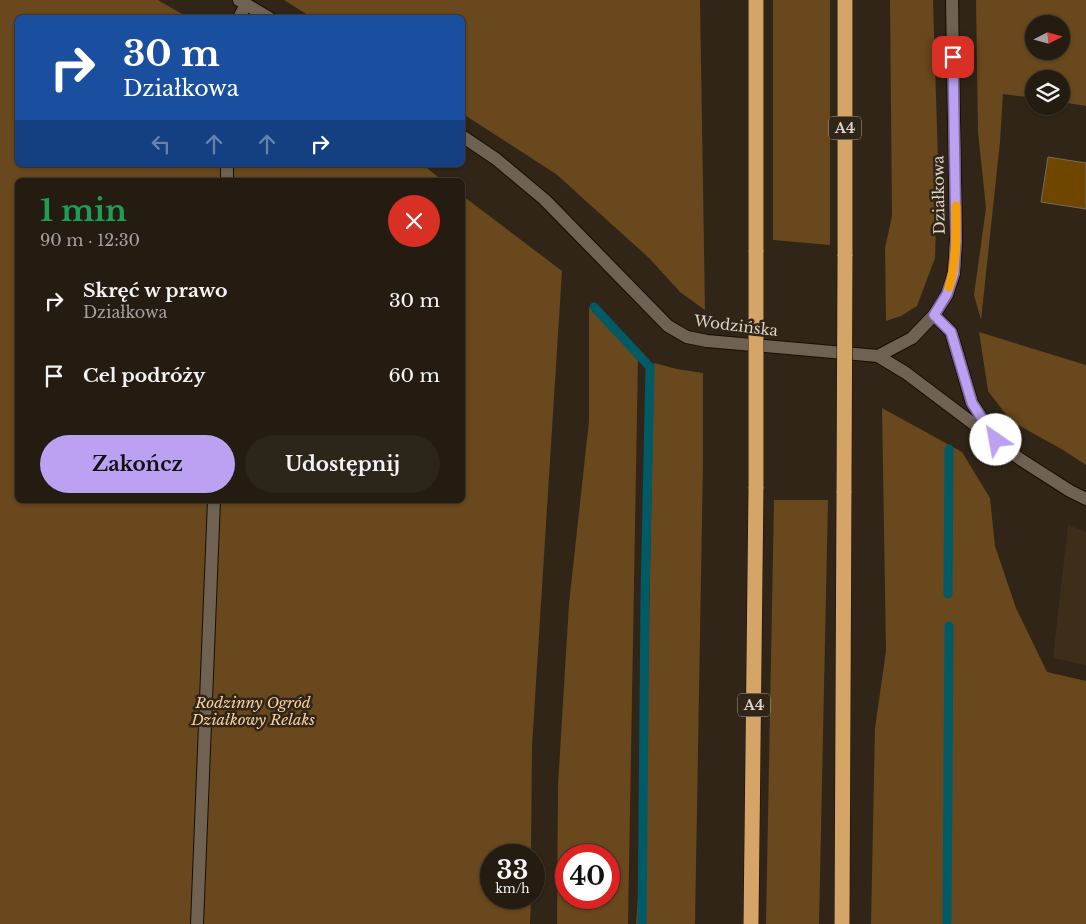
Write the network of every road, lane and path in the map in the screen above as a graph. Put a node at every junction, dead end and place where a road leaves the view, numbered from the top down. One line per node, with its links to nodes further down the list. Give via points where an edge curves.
1 (756, 0): 14 (highway, A4, bridge, via 756,487)
2 (845, 0): 15 (highway, A4, bridge)
3 (952, 0): 8 (street, Działkowa, via 956,240 954,273 947,294)
4 (242, 2): 5 (street); 6 (street)
5 (240, 15)
6 (265, 15)
7 (465, 138): 9 (street, Wodzińska, via 545,200 668,326 687,337 707,342)
8 (934, 315): 9 (street, Działkowa, via 912,338); 10 (street, Wodzińska, via 951,332 972,403)
9 (878, 356): 10 (street, Wodzińska)
10 (996, 440): 11 (street, Wodzińska, via 1020,459)
11 (1086, 499)
12 (214, 503): 13 (street)
13 (197, 924)
14 (751, 924)
15 (842, 924)

